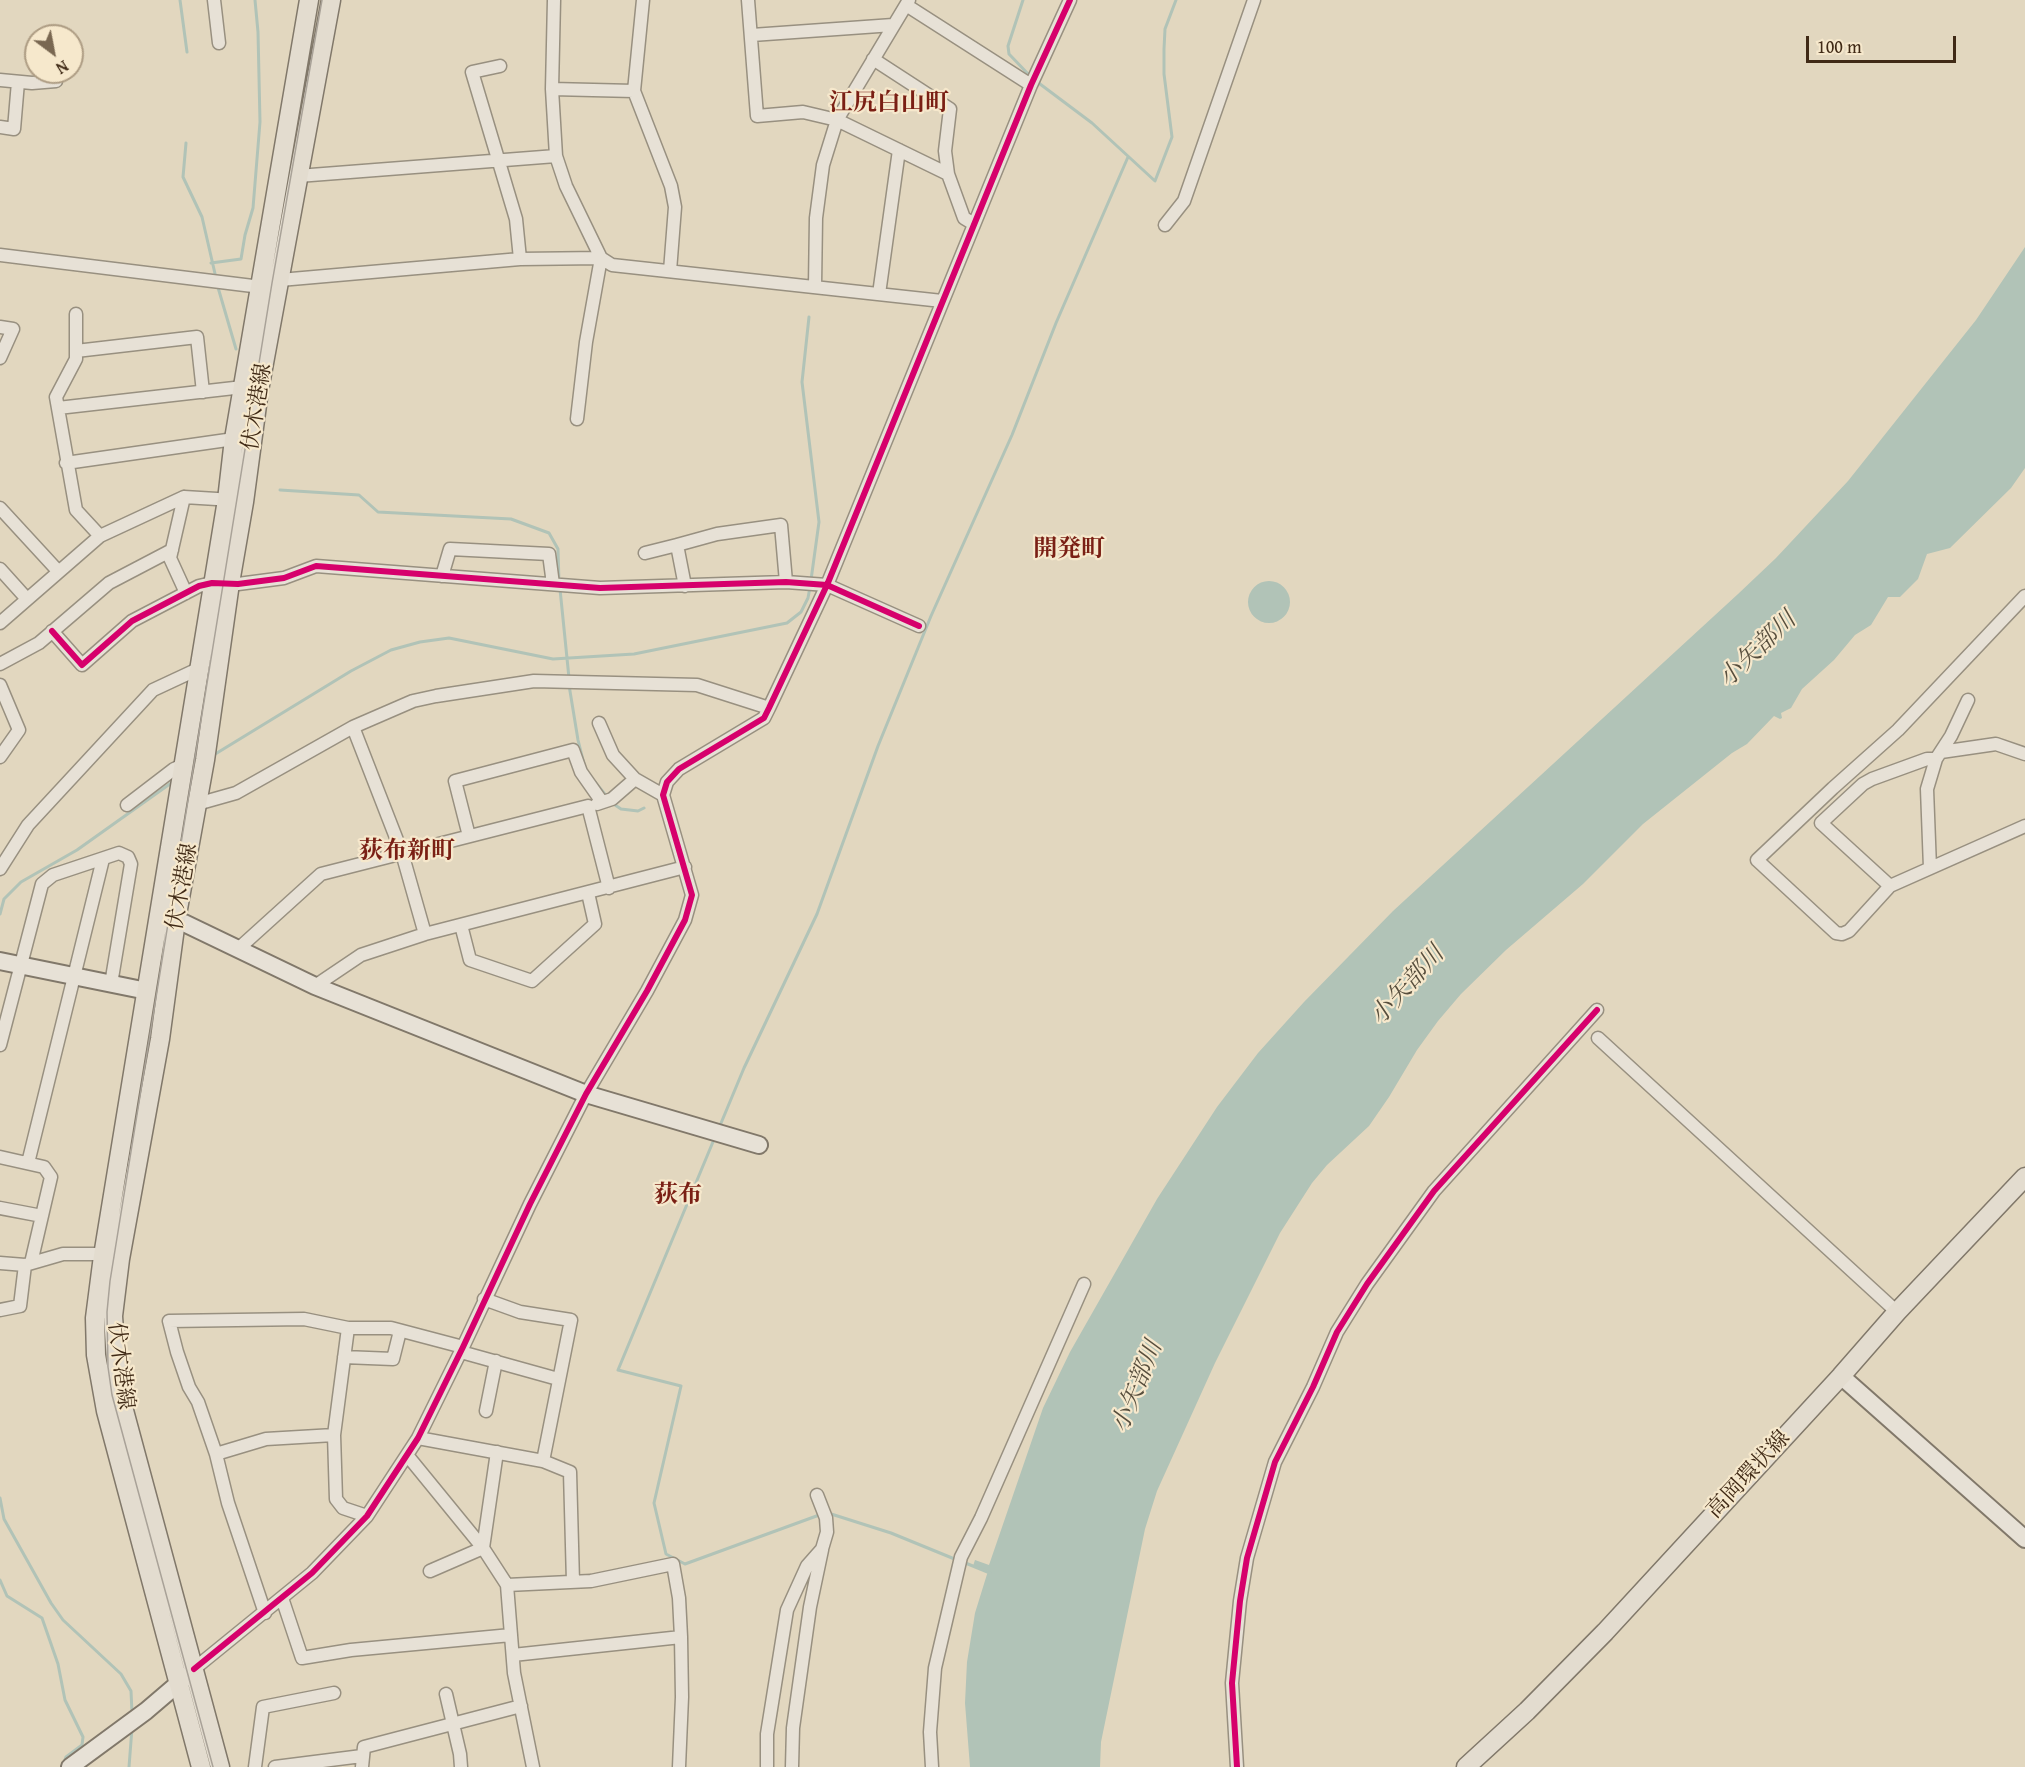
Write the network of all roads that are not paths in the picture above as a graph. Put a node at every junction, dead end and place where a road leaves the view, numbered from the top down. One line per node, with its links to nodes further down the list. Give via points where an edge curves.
1 (214, 0): 12 (street)
2 (309, 0): 36 (main road, 伏木港線)
3 (331, 0): 27 (main road, 伏木港線)
4 (554, 0): 19 (street)
5 (643, 0): 20 (street)
6 (748, 0): 11 (street)
7 (1070, 0): 18 (street)
8 (1254, 0): 29 (street, via 1184,201)
9 (908, 3): 10 (street); 18 (street)
10 (893, 25): 11 (street); 13 (street)
11 (752, 35): 21 (street, via 757,116 803,112)
12 (219, 43)
13 (873, 59): 21 (street); 26 (street, via 950,109 945,151)
14 (500, 66): 25 (street, via 472,72)
15 (0, 80): 16 (street)
16 (18, 82): 17 (street); 22 (street, via 15,129)
17 (24, 82)
18 (1031, 85): 28 (street)
19 (552, 89): 20 (street); 24 (street)
20 (634, 90): 33 (street, via 671,186 675,207)
21 (837, 120): 23 (street); 35 (street, via 823,165 816,218)
22 (0, 127)
23 (899, 150): 26 (street); 37 (street)
24 (556, 156): 25 (street); 31 (street)
25 (498, 161): 27 (street); 32 (street, via 516,219)
26 (948, 174): 28 (street, via 964,218)
27 (298, 176): 34 (main road, 伏木港線)
28 (974, 224): 38 (street)
29 (1165, 225)
30 (0, 255): 36 (street)
31 (601, 258): 32 (street); 33 (street, via 612,265); 46 (street)
32 (520, 259): 34 (street)
33 (670, 271): 35 (street)
34 (280, 280): 36 (street); 50 (main road, 伏木港線)
35 (815, 286): 37 (street)
36 (261, 287): 43 (main road, 伏木港線)
37 (879, 294): 38 (street)
38 (942, 301): 62 (street)
39 (76, 314): 41 (street)
40 (0, 327): 42 (street, via 13,329)
41 (76, 351): 44 (street, via 197,337); 45 (street, via 76,359 56,397)
42 (0, 358)
43 (243, 387): 44 (street); 47 (main road, 伏木港線)
44 (203, 392): 45 (street)
45 (58, 408): 48 (street)
46 (578, 419)
47 (234, 439): 48 (street); 50 (main road, 伏木港線)
48 (66, 463): 52 (street, via 76,510)
49 (184, 497): 50 (street); 52 (street); 54 (street)
50 (236, 501): 60 (main road, 伏木港線)
51 (0, 508): 57 (street)
52 (100, 536): 57 (street)
53 (677, 545): 55 (street); 59 (street, via 717,534 781,525); 63 (street)
54 (172, 550): 64 (street, via 170,558); 69 (street, via 109,583)
55 (645, 553)
56 (0, 569): 66 (street)
57 (58, 571): 66 (street)
58 (442, 576): 60 (street, via 316,566 284,578); 61 (street); 61 (street, via 450,549 549,554)
59 (786, 582): 62 (street); 63 (street)
60 (221, 583): 64 (street, via 199,586); 71 (main road, 伏木港線); 84 (main road, 伏木港線)
61 (553, 584): 63 (street, via 600,588)
62 (827, 585): 68 (street); 74 (street)
63 (685, 586)
64 (186, 593): 69 (street, via 132,621 82,665)
65 (2025, 596): 94 (street, via 1898,730 1757,860 1836,933 1849,931)
66 (27, 599): 67 (street)
67 (0, 623)
68 (919, 626)
69 (52, 632): 70 (street)
70 (0, 664)
71 (198, 669): 80 (main road, 伏木港線); 93 (street, via 153,690 28,825)
72 (0, 685): 79 (street, via 18,730)
73 (1968, 700): 78 (street)
74 (769, 708): 76 (street, via 697,685 534,681 413,701); 82 (street, via 764,718 679,769 667,782)
75 (598, 723): 81 (street, via 613,755)
76 (353, 727): 84 (street, via 236,793); 89 (street)
77 (2025, 754): 78 (street, via 1996,744)
78 (1939, 756): 92 (street, via 1927,789); 94 (street, via 1863,784 1821,823)
79 (0, 757)
80 (183, 765): 85 (street); 97 (main road, 伏木港線)
81 (636, 779): 82 (street); 83 (street, via 612,799)
82 (663, 795): 91 (street)
83 (602, 802): 86 (street); 88 (street, via 581,772 573,750 455,781)
84 (197, 804): 98 (main road, 伏木港線)
85 (127, 805)
86 (588, 806): 88 (street); 95 (street)
87 (2025, 826): 92 (street)
88 (469, 836): 89 (street)
89 (402, 853): 100 (street); 101 (street, via 321,874)
90 (103, 859): 103 (street, via 53,875 42,884); 104 (street); 105 (street, via 119,853 128,857 131,864)
91 (685, 867): 95 (street); 111 (street, via 692,895 685,921)
92 (1930, 868): 94 (street)
93 (0, 869)
94 (1890, 886)
95 (609, 888): 96 (street)
96 (588, 893): 99 (street); 99 (street, via 595,924 531,981 470,960)
97 (158, 917): 98 (street); 107 (main road, 伏木港線)
98 (176, 920): 101 (street); 118 (main road, 伏木港線, via 160,1039)
99 (461, 925): 100 (street)
100 (425, 934): 106 (street, via 362,955)
101 (237, 950): 106 (street)
102 (0, 961): 103 (street)
103 (21, 965): 104 (street); 110 (street)
104 (75, 976): 105 (street); 114 (street)
105 (111, 984): 107 (street)
106 (315, 986): 111 (street)
107 (147, 990): 118 (main road, 伏木港線)
108 (1597, 1010): 170 (street, via 1434,1191 1367,1284 1337,1332 1275,1462 1247,1558 1240,1601 1232,1683)
109 (1598, 1038): 124 (street)
110 (0, 1045)
111 (586, 1094): 112 (street); 122 (street)
112 (759, 1145)
113 (0, 1157): 114 (street)
114 (28, 1163): 117 (street, via 44,1167 51,1177)
115 (2025, 1177): 124 (main road, 高岡環状線)
116 (0, 1208): 117 (street)
117 (42, 1216): 120 (street)
118 (112, 1258): 120 (street, via 63,1254); 152 (main road, 伏木港線, via 117,1376 122,1402); 153 (main road, 伏木港線, via 95,1318 100,1384)
119 (0, 1263): 120 (street)
120 (28, 1264): 123 (street, via 20,1306)
121 (1084, 1284): 169 (street, via 961,1557 936,1668 930,1732)
122 (484, 1299): 127 (street); 131 (street, via 520,1312 571,1320)
123 (0, 1310)
124 (1897, 1312): 130 (main road, 高岡環状線)
125 (348, 1328): 126 (street); 128 (street); 136 (street, via 304,1319 169,1321 189,1387)
126 (400, 1331): 127 (street); 128 (street, via 393,1359)
127 (462, 1349): 129 (street); 134 (street)
128 (344, 1357): 133 (street)
129 (496, 1361): 131 (street); 132 (street)
130 (1841, 1376): 141 (street); 171 (main road, 高岡環状線, via 1605,1632)
131 (558, 1379): 138 (street)
132 (486, 1411)
133 (334, 1435): 136 (street, via 266,1439); 140 (street, via 336,1499 343,1508)
134 (418, 1438): 135 (street); 137 (street)
135 (496, 1452): 138 (street); 142 (street)
136 (216, 1454): 148 (street)
137 (406, 1455): 140 (street); 142 (street)
138 (543, 1461): 145 (street, via 570,1473)
139 (817, 1495): 143 (street, via 826,1518)
140 (367, 1516): 147 (street)
141 (2025, 1539)
142 (483, 1548): 144 (street); 146 (street)
143 (822, 1549): 167 (street, via 807,1566 788,1610 767,1734); 168 (street, via 793,1728)
144 (430, 1571)
145 (573, 1582): 146 (street); 150 (street, via 673,1564)
146 (507, 1585): 149 (street)
147 (282, 1598): 148 (street); 149 (street, via 302,1658)
148 (265, 1613): 152 (street)
149 (511, 1635): 151 (street)
150 (681, 1638): 151 (street); 166 (street)
151 (513, 1655): 156 (street)
152 (194, 1669): 153 (street); 161 (main road, 伏木港線)
153 (179, 1683): 159 (street); 160 (main road, 伏木港線)
154 (334, 1693): 162 (street, via 263,1707)
155 (446, 1694): 157 (street)
156 (521, 1706): 157 (street); 165 (street)
157 (454, 1723): 158 (street, via 364,1747); 164 (street)
158 (362, 1762): 163 (street)
159 (70, 1767)
160 (201, 1767)
161 (220, 1767)
162 (255, 1767)
163 (275, 1767)
164 (461, 1767)
165 (533, 1767)
166 (679, 1767)
167 (767, 1767)
168 (792, 1767)
169 (932, 1767)
170 (1237, 1767)
171 (1466, 1767)

